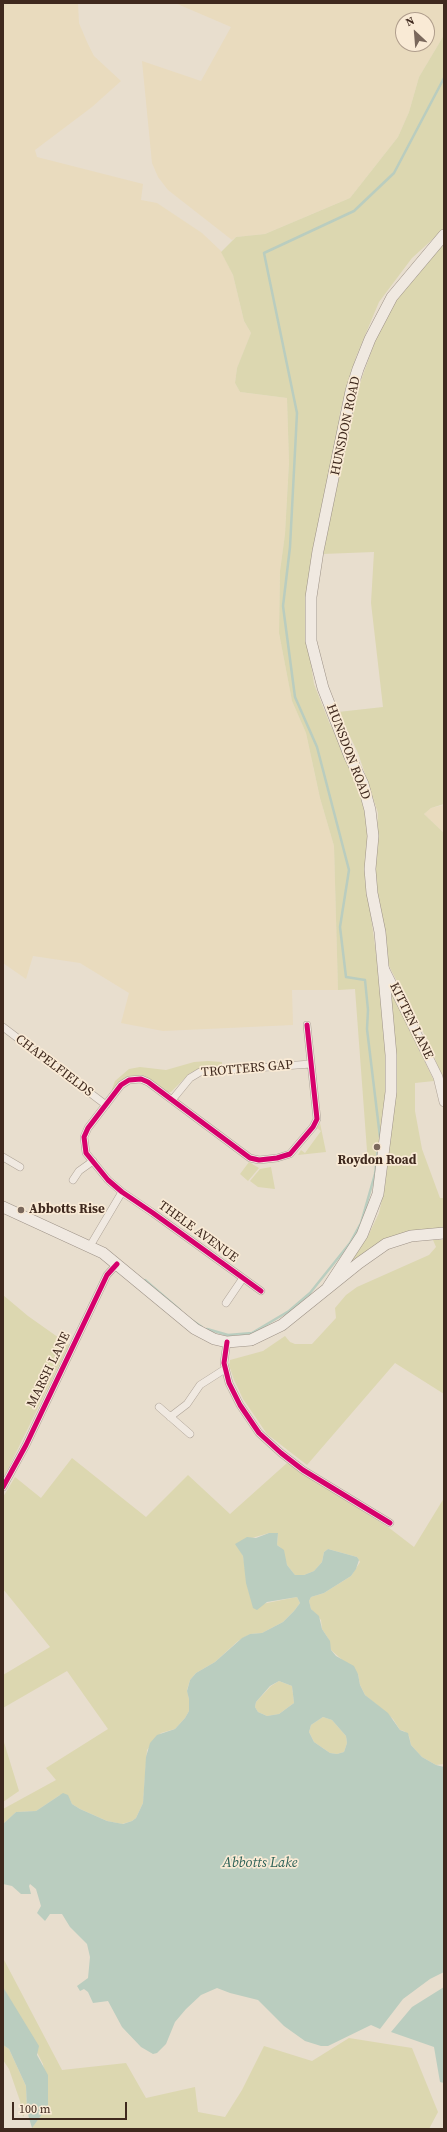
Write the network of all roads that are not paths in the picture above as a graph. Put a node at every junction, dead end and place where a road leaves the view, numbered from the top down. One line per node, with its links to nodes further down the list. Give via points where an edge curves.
1 (444, 235): 2 (main road, HUNSDON ROAD, via 392,297 358,369 351,391 318,551 311,597 311,640 323,688 363,784 370,810 373,836 370,869 380,932)
2 (382, 965): 7 (street, KITTEN LANE, via 438,1077); 19 (main road, HUNSDON ROAD, via 391,1055 391,1092 378,1194 362,1235)
3 (307, 1025): 5 (street)
4 (3, 1027): 8 (street, CHAPELFIELDS)
5 (311, 1064): 6 (street, TROTTERS GAP, via 200,1072 190,1078); 6 (street, via 317,1119 296,1149 282,1157 259,1160 250,1158)
6 (172, 1100): 8 (street, THELE AVENUE, via 148,1082 138,1079 129,1080 121,1085)
7 (444, 1102)
8 (106, 1104): 10 (street, THELE AVENUE, via 84,1137 85,1150)
9 (3, 1158): 11 (street)
10 (93, 1162): 12 (street, via 79,1171); 13 (street, THELE AVENUE)
11 (20, 1167)
12 (73, 1180)
13 (122, 1192): 16 (street); 18 (street, THELE AVENUE)
14 (3, 1207): 16 (main road)
15 (444, 1233): 19 (main road, via 411,1236 386,1244)
16 (90, 1246): 17 (main road)
17 (117, 1264): 22 (main road, via 195,1329 214,1339); 27 (street, MARSH LANE, via 107,1275 26,1445)
18 (243, 1278): 20 (street, THELE AVENUE); 21 (street, THELE AVENUE)
19 (328, 1287): 22 (main road, via 291,1319 271,1332 251,1340)
20 (261, 1291)
21 (226, 1303)
22 (227, 1342): 23 (street)
23 (225, 1369): 25 (street, via 197,1388 187,1404); 28 (street, via 240,1406 271,1444 303,1470)
24 (159, 1407): 25 (street)
25 (170, 1417): 26 (street)
26 (190, 1434)
27 (3, 1487)
28 (390, 1523)

